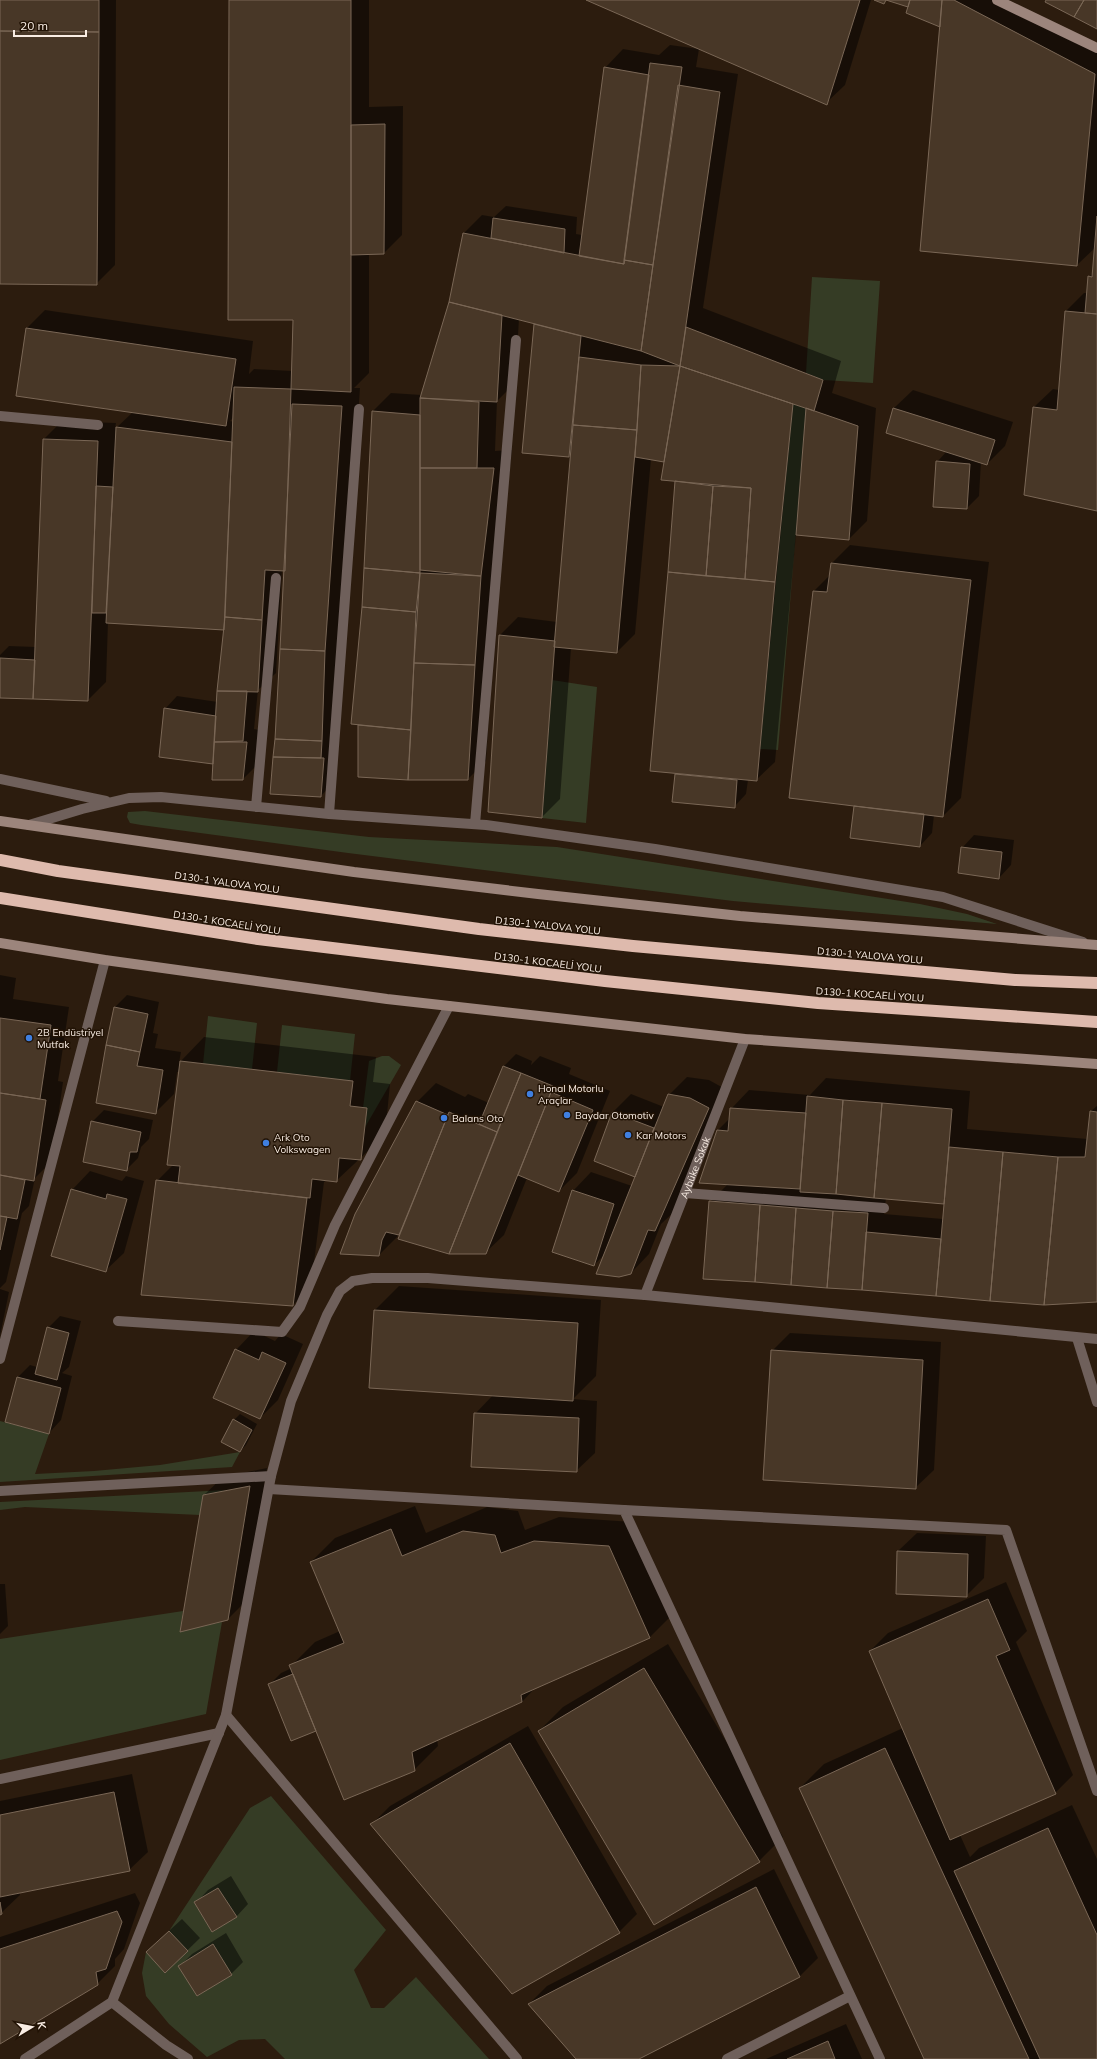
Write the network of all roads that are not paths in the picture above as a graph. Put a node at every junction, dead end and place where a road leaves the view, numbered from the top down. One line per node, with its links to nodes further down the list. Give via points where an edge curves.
1 (997, 0): 2 (street)
2 (1097, 48)
3 (516, 340): 13 (street)
4 (359, 409): 11 (street)
5 (0, 416): 6 (street)
6 (98, 425)
7 (276, 578): 10 (street)
8 (0, 779): 9 (street)
9 (110, 802): 10 (street, via 129,798 161,797); 14 (street)
10 (256, 807): 11 (street)
11 (329, 814): 13 (street)
12 (0, 821): 14 (street)
13 (475, 824): 18 (street, via 655,849 943,897)
14 (29, 825): 18 (street, via 354,872 546,895 740,916)
15 (0, 860): 20 (highway, D130-1 YALOVA YOLU, via 58,871 478,929 633,946 1007,979)
16 (0, 898): 22 (highway, D130-1 KOCAELİ YOLU, via 258,939 605,982 818,1003)
17 (0, 943): 19 (street)
18 (1095, 945)
19 (105, 960): 21 (street); 31 (street)
20 (1097, 983)
21 (449, 1006): 23 (street); 28 (street, via 334,1225 300,1307 282,1332)
22 (1097, 1022)
23 (745, 1039): 24 (street); 25 (street, Aybüke Sokak)
24 (1097, 1064)
25 (685, 1193): 26 (street); 27 (street, Aybüke Sokak)
26 (884, 1208)
27 (645, 1295): 29 (street); 33 (street, via 428,1278 372,1278 354,1281 340,1291 327,1314 292,1401)
28 (118, 1321)
29 (1077, 1338): 30 (street); 32 (street)
30 (1097, 1339)
31 (0, 1359)
32 (1097, 1402)
33 (271, 1476): 34 (street); 35 (street)
34 (269, 1489): 36 (street); 37 (street)
35 (0, 1491)
36 (624, 1510): 40 (street, via 1006,1530); 41 (street)
37 (226, 1715): 38 (street); 45 (street)
38 (219, 1733): 39 (street); 42 (street)
39 (0, 1780)
40 (1097, 1791)
41 (850, 1996): 46 (street); 47 (street)
42 (112, 2002): 43 (street); 44 (street)
43 (25, 2059)
44 (188, 2059)
45 (517, 2059)
46 (727, 2059)
47 (880, 2059)

